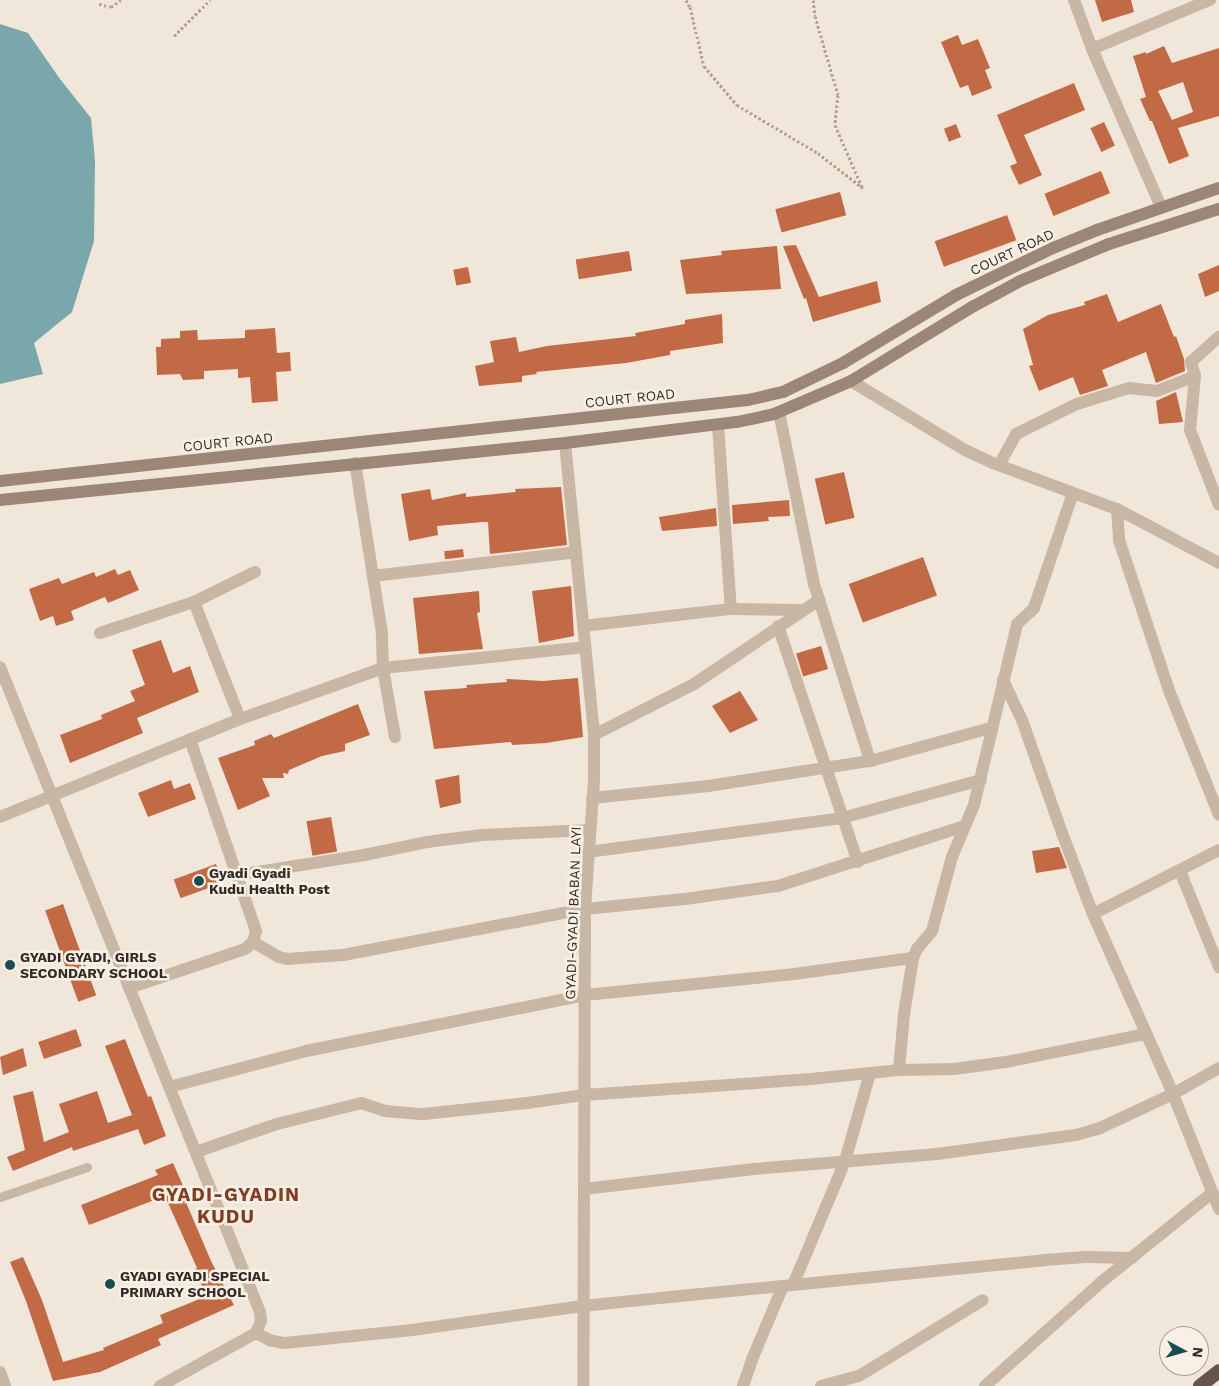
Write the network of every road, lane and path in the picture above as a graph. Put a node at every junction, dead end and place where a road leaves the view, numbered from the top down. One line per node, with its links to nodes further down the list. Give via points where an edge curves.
1 (121, 0): 7 (path, via 111,7)
2 (210, 0): 8 (path)
3 (686, 0): 4 (path, via 704,66 737,105 818,153 863,188 835,125 838,94 814,16)
4 (813, 0)
5 (1074, 0): 9 (street)
6 (1210, 0): 9 (street)
7 (99, 4)
8 (174, 36)
9 (1092, 49): 11 (street)
10 (1219, 188): 11 (main road, COURT ROAD)
11 (1161, 207): 21 (main road, COURT ROAD, via 1053,248 956,295 813,380 783,392 748,400)
12 (1219, 209): 15 (main road, via 1109,244 1020,281)
13 (1219, 337): 14 (street, via 1191,362)
14 (1195, 376): 20 (street, via 1156,392 1129,388 1077,404 1016,434); 24 (street, via 1190,430)
15 (851, 381): 16 (main road); 20 (street, via 965,450)
16 (778, 412): 17 (main road); 30 (street)
17 (718, 425): 18 (main road); 32 (street)
18 (565, 443): 19 (main road); 26 (street, GYADI-GYADI BABAN LAYI)
19 (355, 462): 23 (main road); 29 (street)
20 (999, 466): 22 (street)
21 (0, 481)
22 (1073, 493): 25 (street); 40 (street, via 1034,608 1018,624)
23 (0, 500)
24 (1219, 505)
25 (1117, 508): 27 (street); 51 (street, via 1119,540 1170,693)
26 (576, 552): 29 (street); 34 (street, GYADI-GYADI BABAN LAYI)
27 (1219, 563)
28 (255, 572): 31 (street)
29 (373, 576): 39 (street, via 382,633)
30 (819, 600): 33 (street); 46 (street)
31 (194, 602): 36 (street); 41 (street)
32 (731, 609): 33 (street); 34 (street)
33 (802, 610): 35 (street)
34 (583, 626): 37 (street, GYADI-GYADI BABAN LAYI)
35 (778, 626): 43 (street, via 694,684); 47 (street)
36 (100, 633)
37 (585, 647): 39 (street); 43 (street, GYADI-GYADI BABAN LAYI)
38 (0, 667): 49 (street)
39 (383, 668): 41 (street); 44 (street)
40 (1003, 680): 42 (street); 62 (street, via 1022,720)
41 (240, 719): 45 (street)
42 (991, 728): 46 (street); 48 (street)
43 (594, 735): 50 (street, GYADI-GYADI BABAN LAYI)
44 (396, 737)
45 (190, 739): 49 (street); 60 (street)
46 (870, 761): 47 (street)
47 (826, 768): 50 (street, via 708,786); 53 (street)
48 (981, 780): 53 (street); 54 (street)
49 (51, 796): 52 (street); 66 (street)
50 (592, 798): 55 (street, GYADI-GYADI BABAN LAYI)
51 (1219, 815)
52 (0, 817)
53 (842, 818): 57 (street); 58 (street)
54 (965, 826): 58 (street); 64 (street, via 952,856 932,931)
55 (590, 830): 57 (street, GYADI-GYADI BABAN LAYI); 60 (street, via 427,842)
56 (1219, 850): 59 (street)
57 (588, 852): 61 (street, GYADI-GYADI BABAN LAYI)
58 (858, 862): 61 (street, via 778,886)
59 (1180, 871): 62 (street); 65 (street)
60 (238, 875): 63 (street, via 255,922)
61 (585, 909): 63 (street, via 343,955 287,959); 67 (street, GYADI-GYADI BABAN LAYI)
62 (1093, 914): 68 (street)
63 (253, 942): 66 (street, via 245,949)
64 (913, 958): 67 (street, via 794,974); 70 (street)
65 (1219, 968)
66 (129, 988): 72 (street)
67 (585, 995): 72 (street, via 315,1049); 74 (street, GYADI-GYADI BABAN LAYI)
68 (1146, 1034): 70 (street, via 1006,1062 954,1069); 73 (street)
69 (1219, 1068): 73 (street)
70 (900, 1070): 71 (street)
71 (870, 1073): 74 (street); 76 (street)
72 (169, 1087): 75 (street)
73 (1173, 1094): 76 (street, via 1100,1128 1076,1135 937,1154); 79 (street)
74 (584, 1095): 75 (street, via 422,1114 385,1111 361,1103 277,1124); 78 (street, GYADI-GYADI BABAN LAYI)
75 (196, 1152): 86 (street, via 260,1312 261,1321)
76 (845, 1161): 78 (street); 83 (street)
77 (88, 1167): 80 (lane)
78 (584, 1189): 85 (street, GYADI-GYADI BABAN LAYI)
79 (1212, 1193): 81 (street); 82 (street)
80 (0, 1196)
81 (1219, 1209)
82 (1132, 1258): 83 (street, via 1044,1260); 95 (street)
83 (788, 1286): 85 (street); 93 (street)
84 (983, 1300): 94 (street, via 858,1376)
85 (582, 1306): 86 (street, via 412,1330 285,1343); 92 (street, GYADI-GYADI BABAN LAYI)
86 (256, 1333): 89 (street)
87 (1219, 1371): 96 (highway)
88 (0, 1372): 90 (street)
89 (183, 1381): 91 (street)
90 (5, 1386)
91 (160, 1386)
92 (583, 1386)
93 (743, 1386)
94 (821, 1386)
95 (985, 1386)
96 (1200, 1386)

